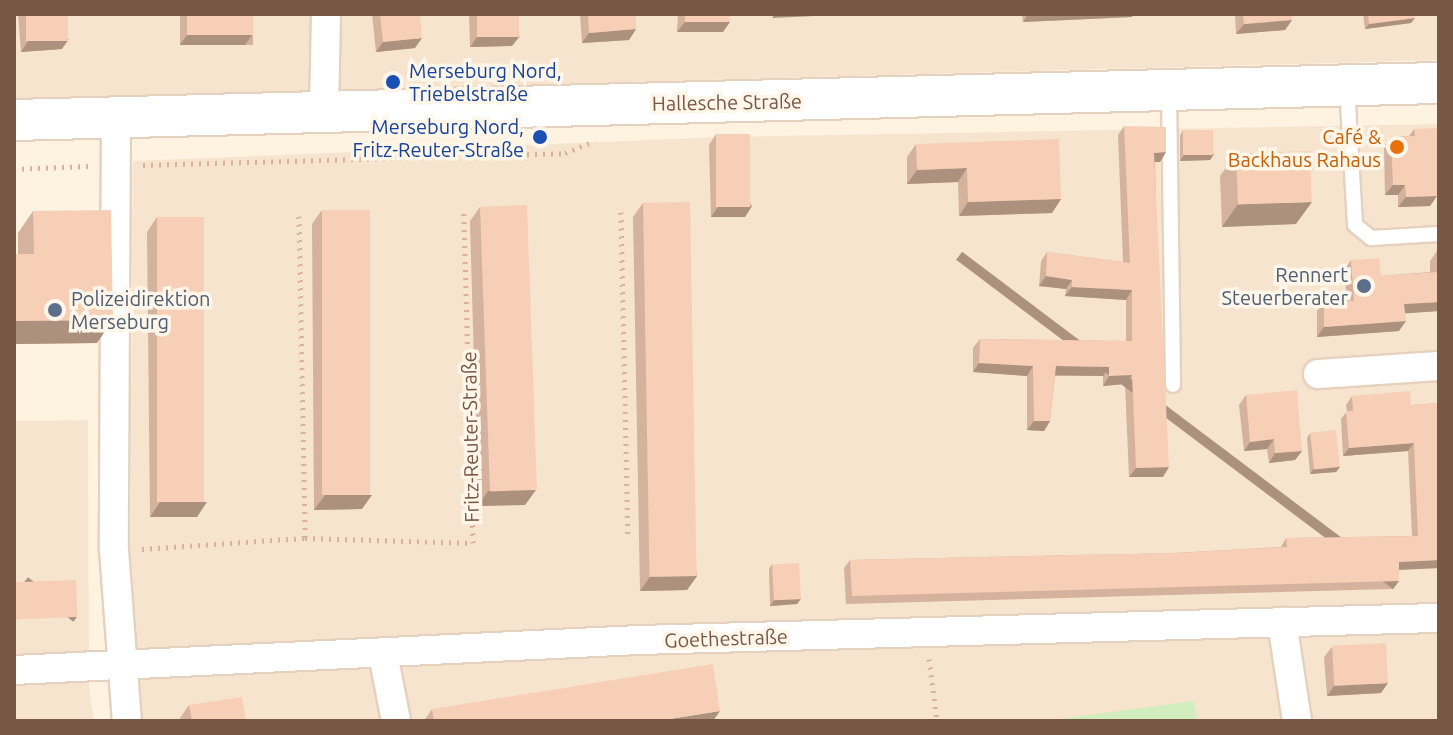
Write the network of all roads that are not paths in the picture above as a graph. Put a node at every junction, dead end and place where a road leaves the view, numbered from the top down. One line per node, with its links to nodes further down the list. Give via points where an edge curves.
1 (326, 14): 5 (street)
2 (1439, 83): 3 (main road, Hallesche Straße)
3 (1347, 85): 4 (main road, Hallesche Straße); 8 (lane, via 1355,225 1371,238)
4 (1169, 92): 5 (main road, Hallesche Straße); 11 (lane)
5 (324, 110): 6 (main road, Hallesche Straße)
6 (116, 116): 7 (main road, Hallesche Straße); 15 (street, via 114,550)
7 (14, 120)
8 (1439, 234)
9 (1439, 366): 10 (street)
10 (1318, 374)
11 (1173, 385)
12 (1439, 618): 13 (street, Goethestraße)
13 (1282, 622): 14 (street, Goethestraße); 19 (street)
14 (383, 654): 15 (street, Goethestraße); 18 (street)
15 (120, 667): 16 (street, Goethestraße); 17 (street)
16 (14, 670)
17 (127, 721)
18 (396, 721)
19 (1297, 721)

